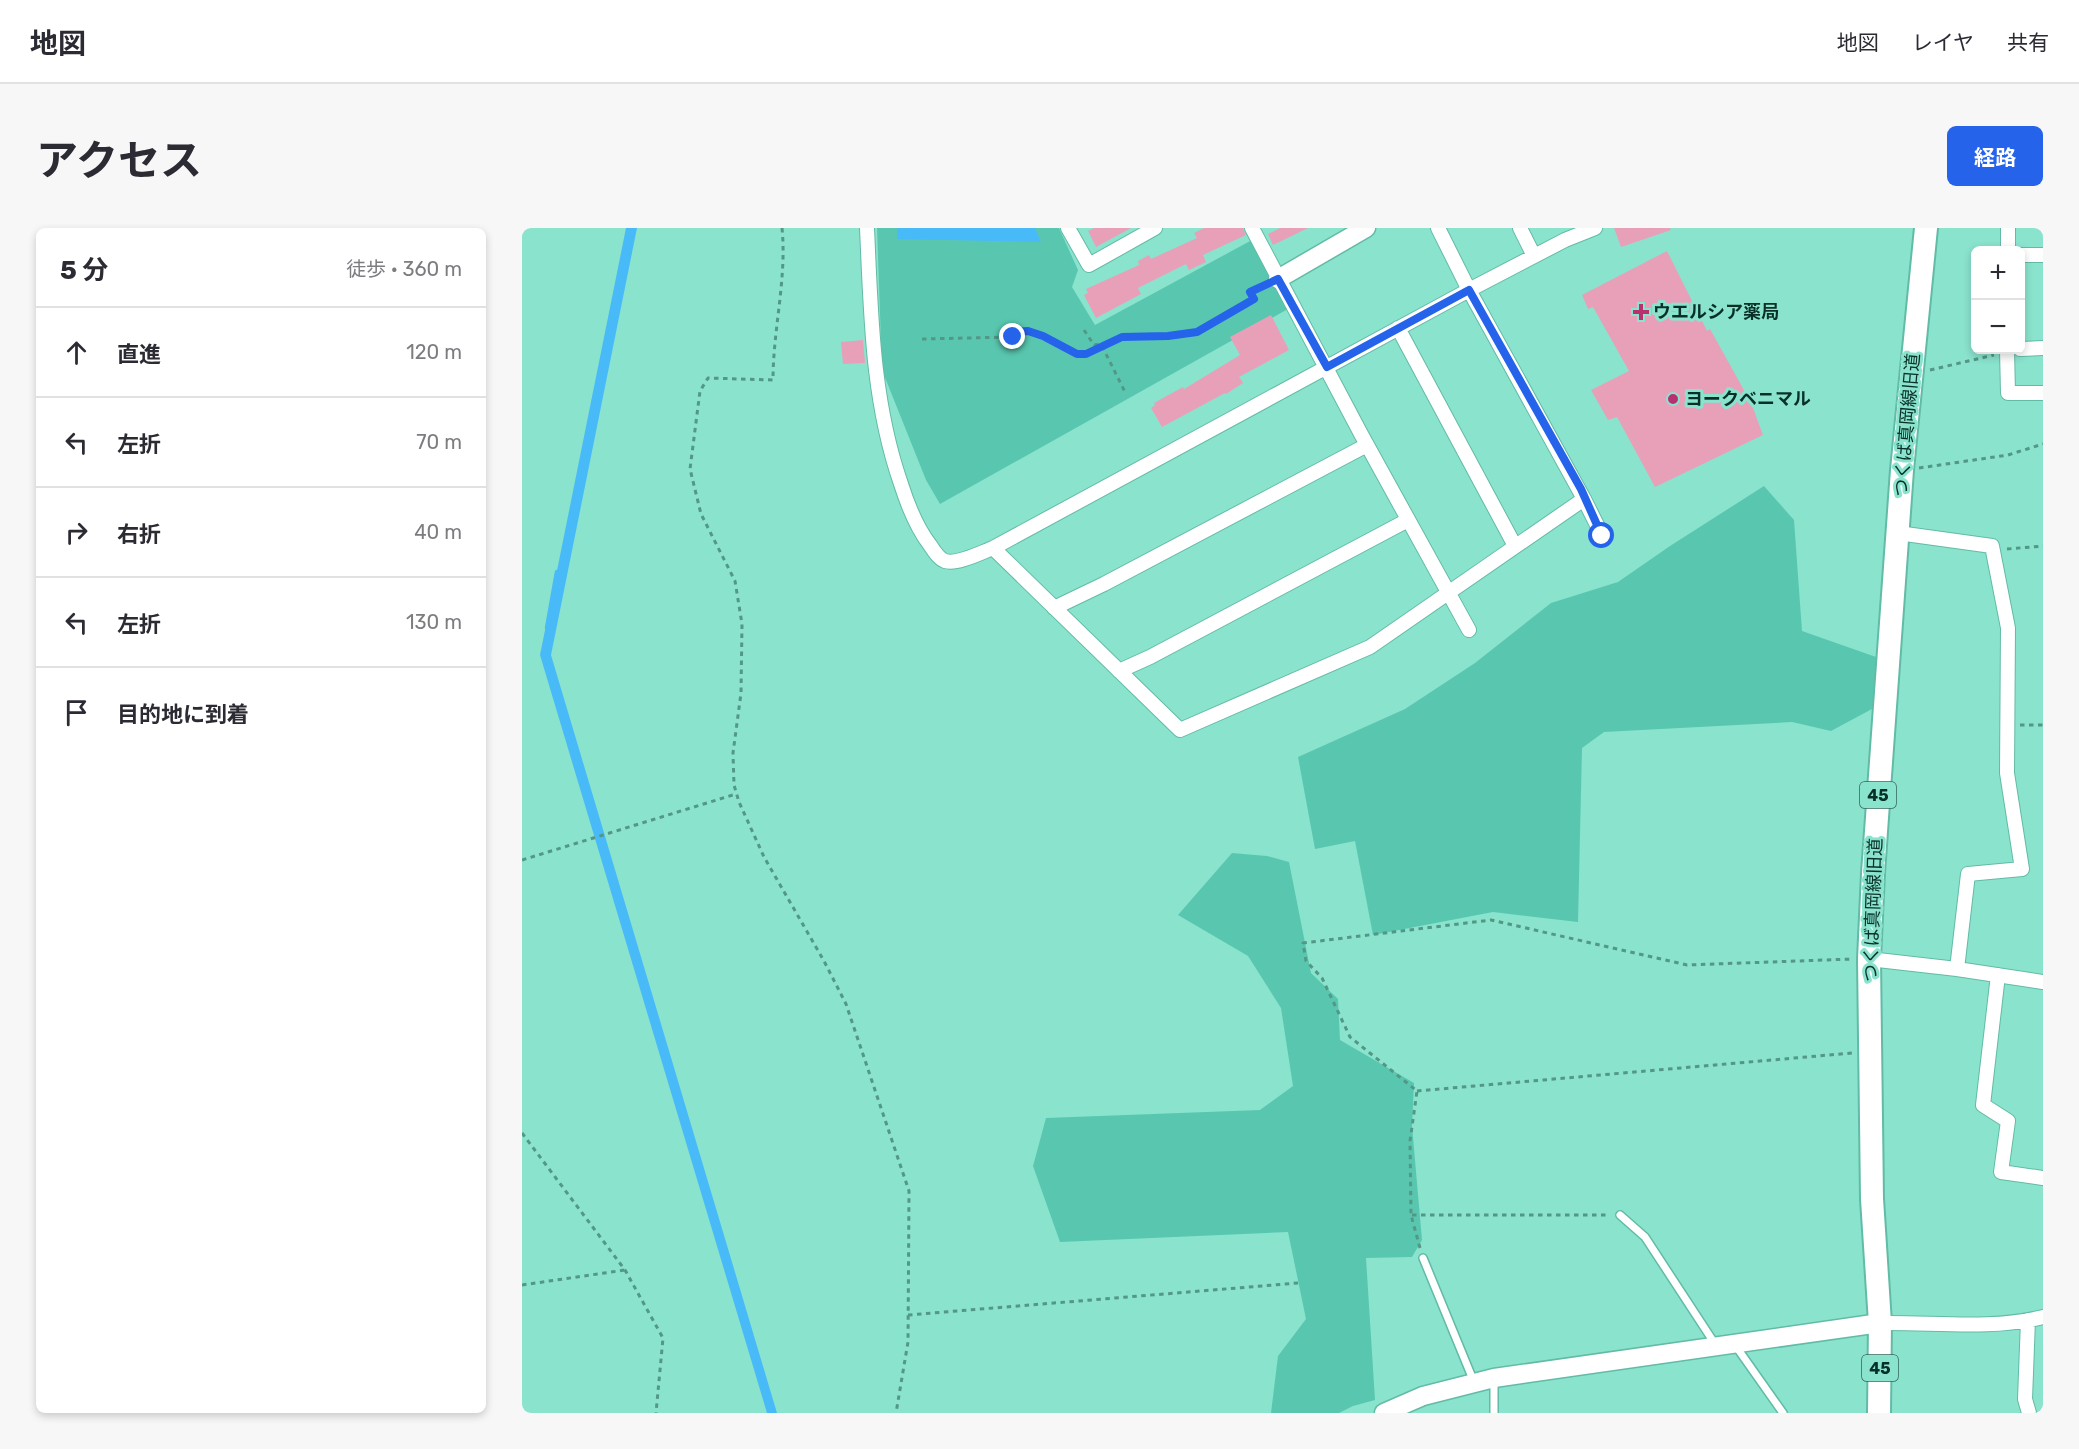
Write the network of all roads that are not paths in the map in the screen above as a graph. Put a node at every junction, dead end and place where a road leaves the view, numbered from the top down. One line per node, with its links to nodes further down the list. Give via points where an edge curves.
1 (867, 228): 29 (street, via 877,387 885,431 908,506 921,534 942,560 950,563)
2 (1068, 228): 3 (street, via 1089,266)
3 (1155, 228)
4 (1252, 228): 15 (street)
5 (1366, 228): 15 (street)
6 (1438, 228): 16 (street)
7 (1520, 228): 14 (street)
8 (1595, 228): 14 (street)
9 (1926, 228): 26 (main road, つくば真岡線旧道 / 45)
10 (2008, 228): 11 (street)
11 (2008, 246)
12 (2025, 255): 13 (street)
13 (2043, 255)
14 (1534, 256): 16 (street)
15 (1278, 279): 21 (street)
16 (1469, 290): 17 (street); 24 (street)
17 (1398, 328): 21 (street); 28 (street)
18 (2043, 348): 19 (street)
19 (2025, 349)
20 (2003, 354): 22 (street, via 2008,393)
21 (1327, 367): 23 (street); 29 (street)
22 (2043, 393)
23 (1367, 445): 25 (street); 31 (street)
24 (1584, 499): 27 (street); 28 (street)
25 (1408, 520): 30 (street); 33 (street)
26 (1898, 533): 34 (main road, つくば真岡線旧道 / 45); 35 (street, via 1992,546 2008,628 2007,773 2022,869 1968,874)
27 (1602, 536)
28 (1515, 546): 30 (street)
29 (993, 548): 31 (street)
30 (1447, 592): 32 (street); 33 (street, via 1370,647 1180,730)
31 (1054, 608): 33 (street)
32 (1469, 630)
33 (1119, 671)
34 (1869, 959): 35 (street); 43 (main road, つくば真岡線旧道 / 45, via 1872,1199)
35 (1957, 969): 36 (street)
36 (1998, 975): 37 (street); 38 (street, via 1983,1105 2008,1121 2001,1172)
37 (2043, 982)
38 (2043, 1178)
39 (1620, 1215): 44 (lane, via 1645,1237)
40 (1422, 1258): 46 (lane)
41 (2043, 1317): 42 (street)
42 (2028, 1320): 43 (street, via 1986,1324); 51 (street, via 2025,1399)
43 (1880, 1323): 44 (street); 50 (main road, つくば真岡線旧道 / 45)
44 (1725, 1344): 45 (street); 49 (lane)
45 (1494, 1378): 46 (street); 48 (lane)
46 (1474, 1382): 47 (street, via 1422,1396)
47 (1384, 1413)
48 (1494, 1413)
49 (1783, 1413)
50 (1880, 1413)
51 (2029, 1413)

